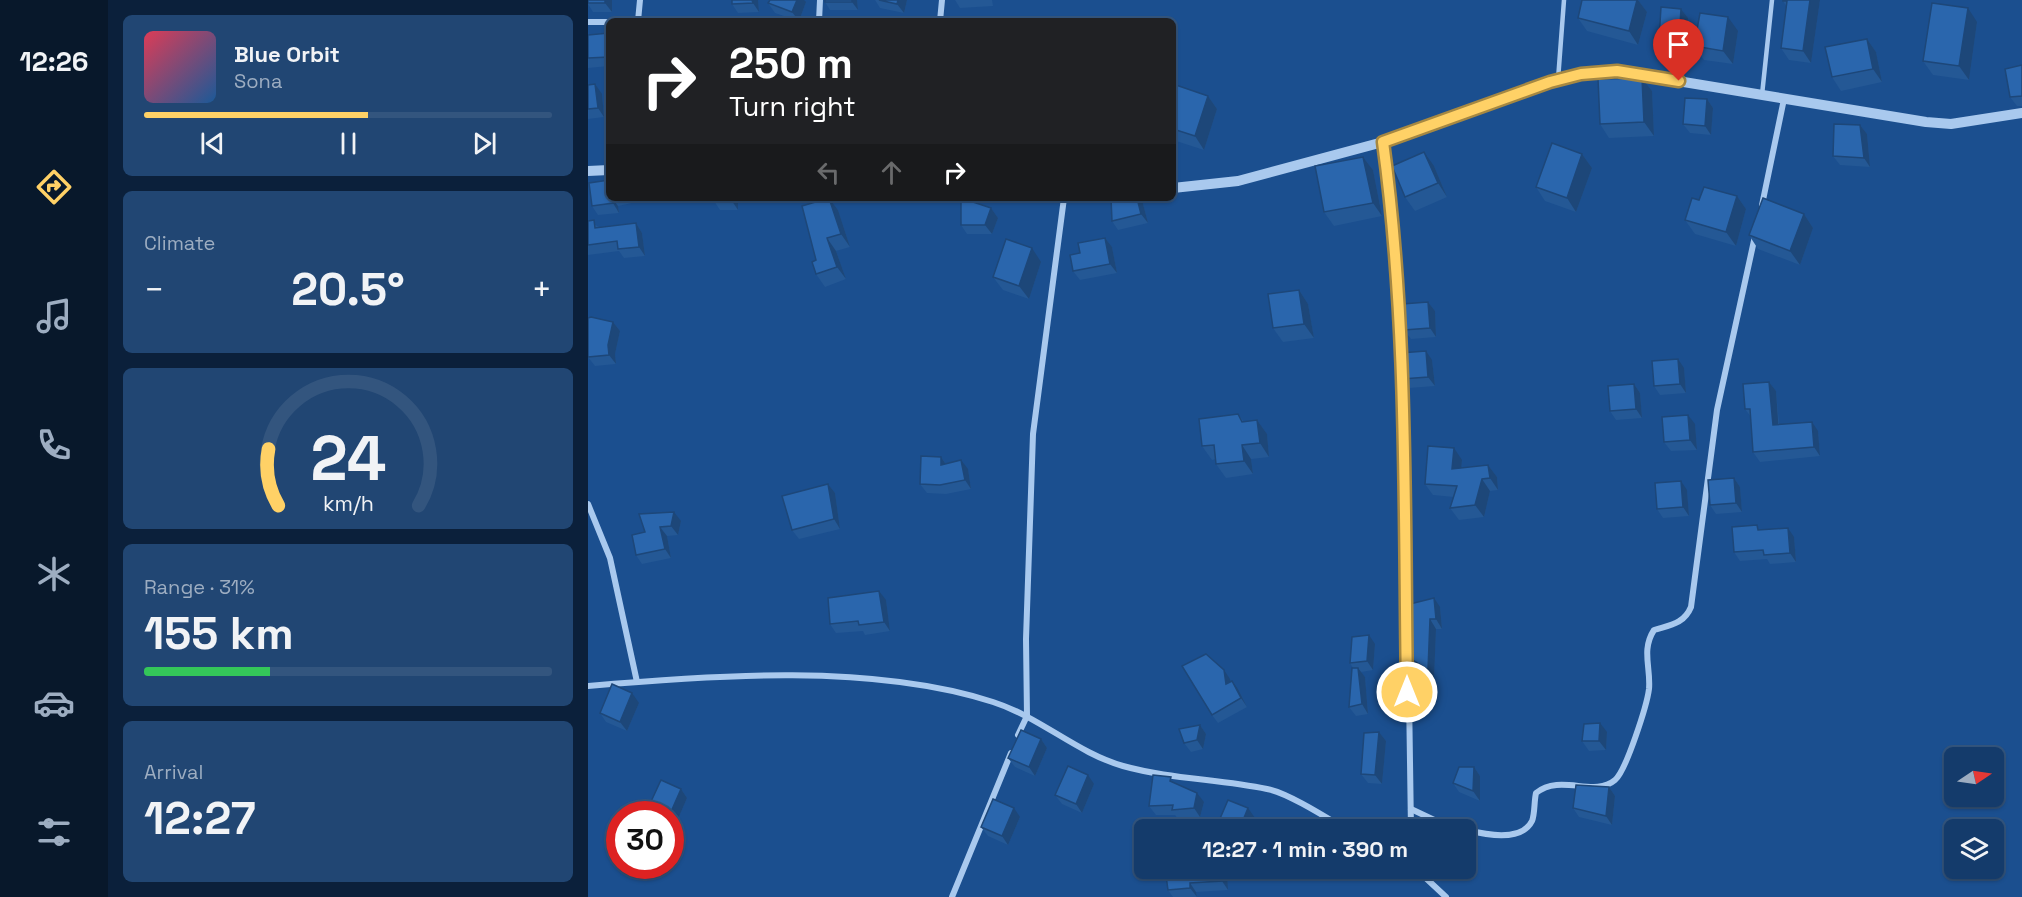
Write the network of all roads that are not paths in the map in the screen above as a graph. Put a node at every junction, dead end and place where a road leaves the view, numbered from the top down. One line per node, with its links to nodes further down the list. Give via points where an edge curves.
1 (639, 0): 6 (street)
2 (820, 0): 7 (street)
3 (942, 0): 8 (street)
4 (1564, 0): 11 (lane)
5 (1772, 0): 12 (lane)
6 (638, 18)
7 (819, 18)
8 (940, 18)
9 (588, 22): 10 (street)
10 (606, 22)
11 (1558, 80): 12 (street, via 1617,71); 15 (street)
12 (1762, 95): 13 (street)
13 (1784, 99): 14 (street, via 1951,124); 20 (street)
14 (2022, 113)
15 (1383, 142): 18 (street, via 1238,181); 26 (street, via 1404,420)
16 (606, 170): 17 (street)
17 (588, 171)
18 (1176, 188)
19 (1064, 201): 25 (street, via 1033,434)
20 (1759, 217)
21 (1757, 228): 30 (street, via 1717,410 1691,608 1687,617 1654,630 1650,636 1649,689 1637,734 1618,778 1610,785 1598,787 1545,785 1536,793 1532,821 1525,828 1499,838)
22 (588, 504): 23 (street, via 610,558)
23 (637, 682): 24 (street); 25 (street, via 836,676 958,692)
24 (588, 686)
25 (1026, 716): 27 (street, via 1121,766 1269,789); 32 (street)
26 (1411, 808): 28 (street); 29 (street)
27 (1326, 819)
28 (1411, 819)
29 (1433, 819)
30 (1476, 833)
31 (1427, 879): 33 (street)
32 (952, 897)
33 (1446, 897)

